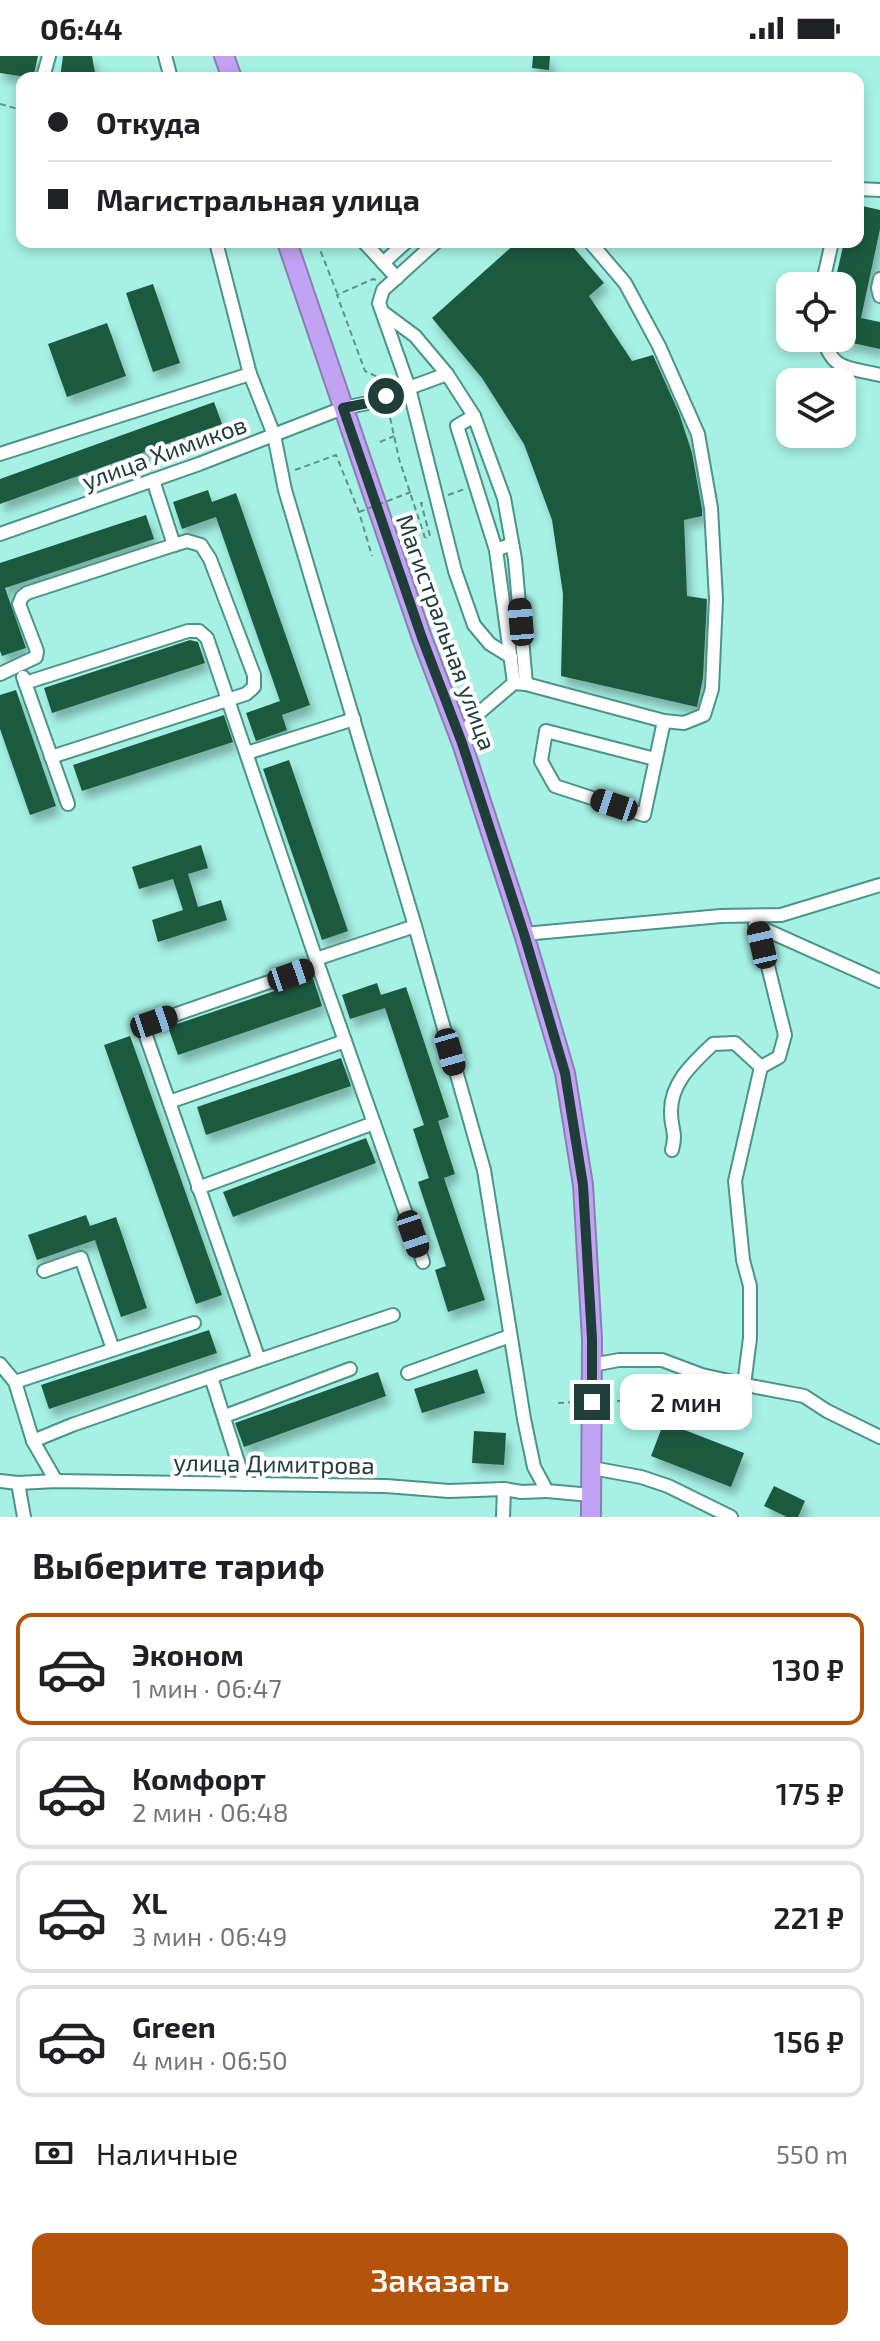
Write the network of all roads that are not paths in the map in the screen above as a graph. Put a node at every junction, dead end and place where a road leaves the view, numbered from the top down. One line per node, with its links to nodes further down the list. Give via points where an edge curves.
1 (218, 248): 15 (street)
2 (289, 248): 19 (highway, Магистральная улица)
3 (369, 248): 8 (street)
4 (399, 248): 8 (street)
5 (429, 248): 11 (street)
6 (595, 248): 35 (street, via 625,283 659,346 698,434 711,508 716,599 712,689 704,715 684,723)
7 (831, 248): 9 (street)
8 (383, 263): 11 (street)
9 (825, 272)
10 (880, 279): 12 (street)
11 (393, 281): 13 (street, via 383,290)
12 (880, 296)
13 (382, 311): 16 (street, via 415,336); 18 (street)
14 (827, 352): 17 (street, via 835,364)
15 (250, 374): 21 (street); 22 (street)
16 (447, 374): 18 (street, улица Химиков); 20 (street)
17 (880, 375)
18 (409, 388): 19 (street, улица Химиков); 28 (street, via 455,571 474,625)
19 (343, 408): 21 (street, улица Химиков); 36 (highway, Магистральная улица)
20 (474, 416): 25 (street, via 504,498); 27 (street, via 457,426)
21 (274, 435): 23 (street, улица Химиков); 34 (street, via 281,475)
22 (0, 454)
23 (153, 480): 24 (street, улица Химиков); 26 (street)
24 (0, 534)
25 (512, 544): 27 (street); 32 (street)
26 (174, 545): 29 (street, via 27,593 19,604 37,651); 33 (street, via 201,545 210,559 254,675 254,687)
27 (496, 550): 28 (street)
28 (511, 657): 32 (street)
29 (19, 667): 30 (street); 31 (street)
30 (0, 674)
31 (25, 683): 33 (street, via 199,631 207,638); 38 (street)
32 (515, 685): 35 (street); 36 (street, via 473,718)
33 (228, 699): 37 (street); 38 (street)
34 (354, 719): 37 (street); 43 (street)
35 (664, 721): 39 (street)
36 (462, 743): 45 (highway, Магистральная улица)
37 (247, 753): 46 (street)
38 (51, 757): 40 (street)
39 (655, 759): 39 (street, via 644,815 555,786 541,761 546,731)
40 (68, 804)
41 (880, 885): 42 (street, via 781,915)
42 (721, 916): 44 (street); 45 (street)
43 (415, 926): 46 (street); 58 (street, via 484,1170)
44 (758, 926): 47 (street); 49 (street, via 785,1035 779,1057)
45 (524, 934): 62 (highway, Магистральная улица, via 565,1073 583,1185)
46 (317, 962): 48 (street); 50 (street, via 147,1028)
47 (880, 981)
48 (345, 1041): 50 (street); 51 (street)
49 (761, 1067): 52 (street, via 735,1043 713,1044 688,1067 672,1093); 67 (street, via 735,1181 750,1286)
50 (169, 1102): 53 (street)
51 (374, 1123): 53 (street); 54 (street)
52 (672, 1150)
53 (198, 1188): 60 (street)
54 (423, 1262)
55 (44, 1271): 59 (street, via 81,1258)
56 (393, 1315): 60 (street)
57 (194, 1323): 59 (street)
58 (510, 1336): 64 (street); 77 (street, via 534,1467)
59 (113, 1349): 66 (street)
60 (259, 1360): 65 (street)
61 (0, 1364): 66 (street)
62 (592, 1365): 67 (street, via 662,1360); 71 (highway, Магистральная улица)
63 (350, 1369): 68 (street)
64 (408, 1373)
65 (211, 1377): 68 (street); 70 (street)
66 (15, 1382): 70 (street)
67 (744, 1385): 69 (street, via 804,1396)
68 (225, 1416): 75 (street)
69 (880, 1437)
70 (33, 1441): 73 (street)
71 (592, 1468): 78 (highway, Магистральная улица); 79 (street, via 668,1486)
72 (0, 1481): 74 (street, улица Димитрова)
73 (56, 1481): 74 (street, улица Димитрова); 75 (street, улица Димитрова)
74 (18, 1483): 80 (street)
75 (245, 1484): 76 (street, улица Димитрова)
76 (504, 1489): 77 (street, улица Димитрова); 81 (street)
77 (547, 1491): 78 (street, улица Димитрова)
78 (591, 1495): 82 (highway, Магистральная улица)
79 (724, 1515)
80 (24, 1517)
81 (503, 1517)
82 (591, 1517)

